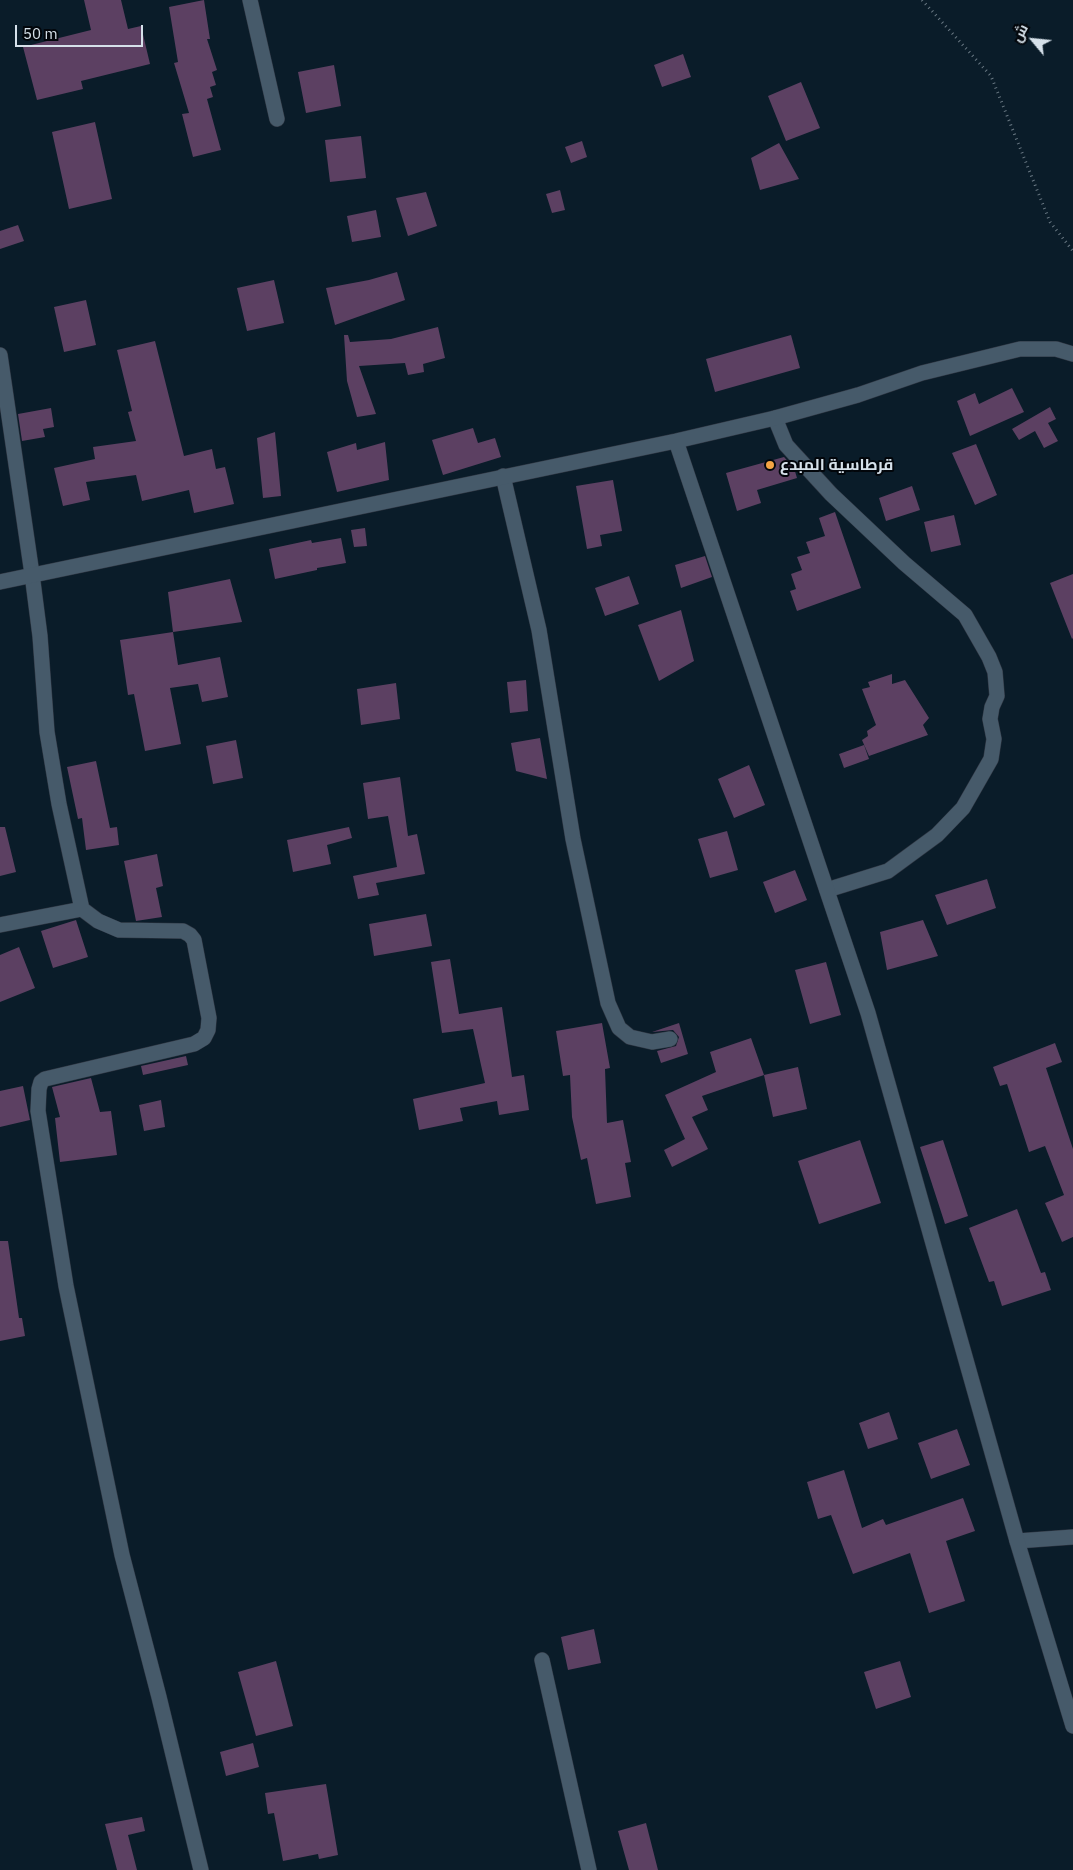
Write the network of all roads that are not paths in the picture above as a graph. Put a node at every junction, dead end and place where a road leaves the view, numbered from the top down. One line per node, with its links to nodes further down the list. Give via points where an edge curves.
1 (250, 0): 2 (street)
2 (278, 119)
3 (1073, 354): 5 (street, via 1056,349 1020,349 922,373)
4 (0, 355): 8 (street)
5 (775, 418): 6 (street); 10 (street, via 786,445 831,494 965,615 995,672 997,696 990,719 994,740 991,759 963,808 937,835 888,871)
6 (676, 441): 7 (street); 10 (street)
7 (503, 476): 8 (street); 13 (street, via 539,630 573,839 608,1003 618,1028 630,1037 652,1042)
8 (32, 574): 9 (street); 11 (street, via 47,732)
9 (0, 582)
10 (827, 890): 15 (street, via 868,1013)
11 (82, 909): 12 (street); 18 (street, via 98,921 119,930 183,931 190,935 194,940 208,1018 204,1038 194,1044 45,1079 39,1089 38,1111 66,1286 122,1556)
12 (0, 925)
13 (670, 1039)
14 (1073, 1537): 15 (street)
15 (1017, 1541): 17 (street)
16 (542, 1660): 19 (street)
17 (1073, 1726)
18 (200, 1870)
19 (590, 1870)

